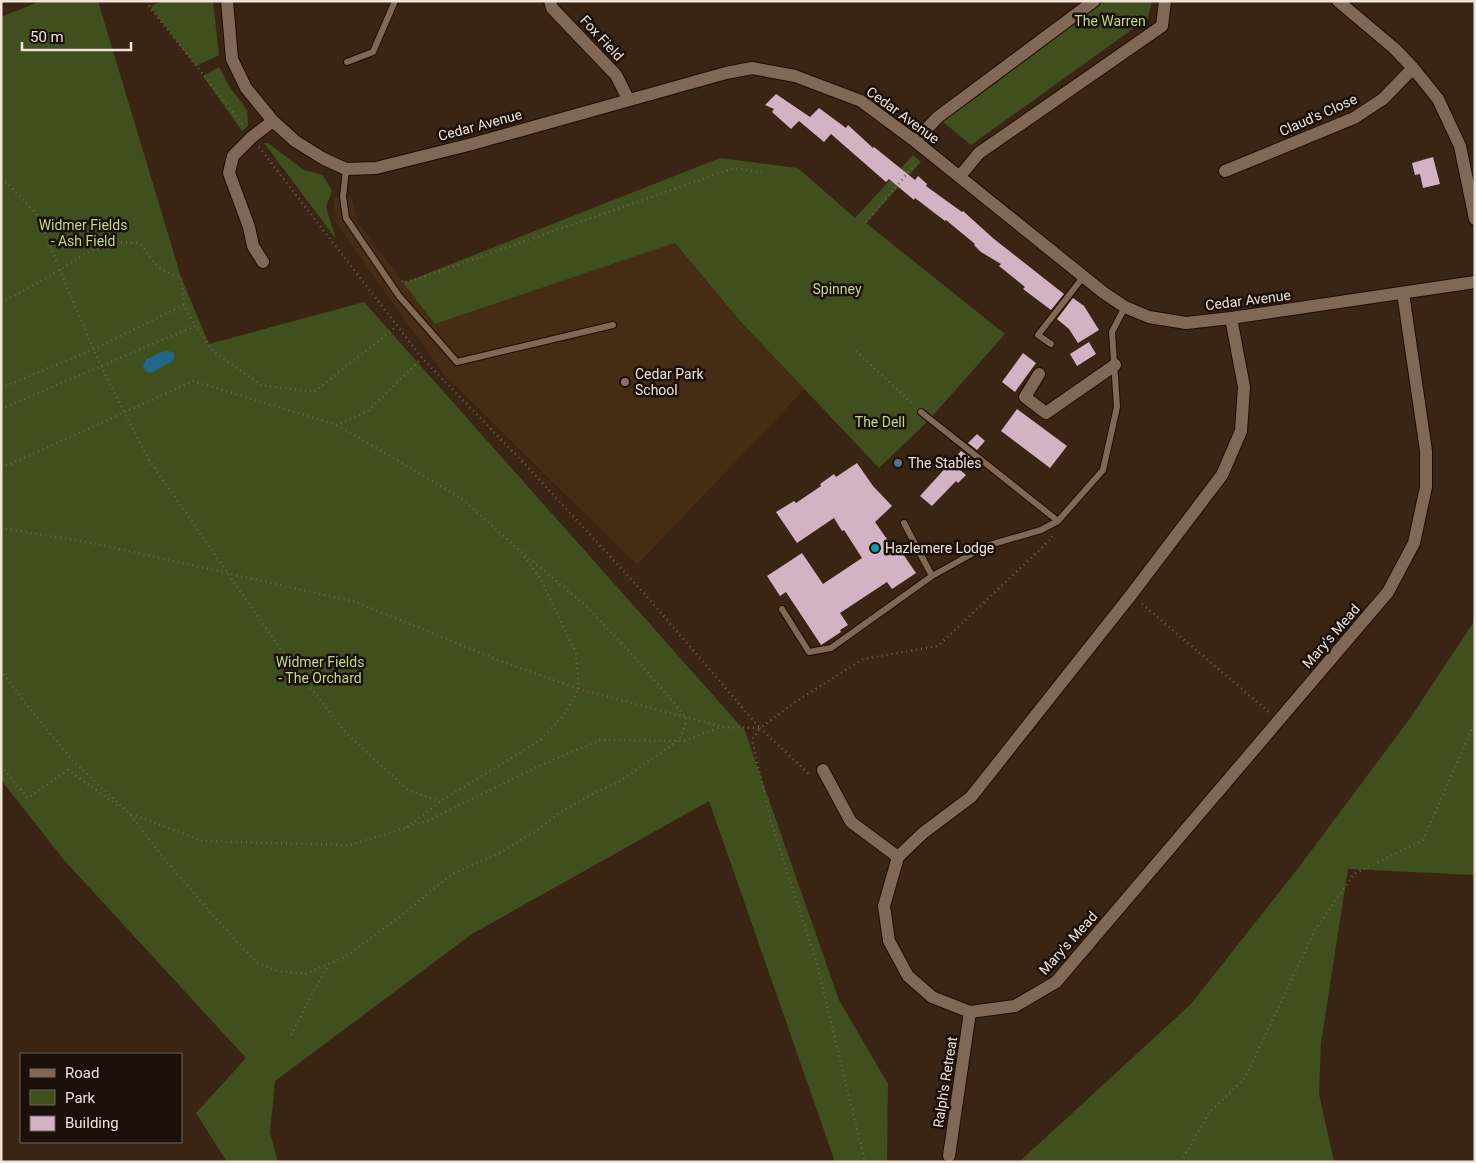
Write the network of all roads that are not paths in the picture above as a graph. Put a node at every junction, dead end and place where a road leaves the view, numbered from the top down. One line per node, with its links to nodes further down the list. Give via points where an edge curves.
1 (227, 1): 10 (street, Cedar Avenue, via 232,59 246,88)
2 (395, 1): 7 (lane, via 373,52)
3 (550, 1): 9 (street, Fox Field, via 552,8 616,75)
4 (1094, 1): 11 (street, via 938,117)
5 (1165, 1): 14 (street, via 1162,26 979,153)
6 (1338, 1): 8 (street)
7 (347, 62)
8 (1413, 68): 13 (street, Claud's Close, via 1383,99 1354,118); 15 (street, via 1438,98 1460,146)
9 (628, 99): 11 (street, Cedar Avenue, via 752,68 794,76 861,101); 12 (street, Cedar Avenue, via 376,168)
10 (273, 121): 12 (street, Cedar Avenue, via 295,141); 16 (street, via 233,156 229,173)
11 (915, 140): 14 (street, Cedar Avenue)
12 (346, 169): 22 (lane, via 342,197 346,218 399,296 456,362)
13 (1224, 171)
14 (960, 176): 17 (street, Cedar Avenue)
15 (1475, 218)
16 (262, 262)
17 (1084, 276): 20 (street, Cedar Avenue); 23 (lane, via 1038,335)
18 (1475, 282): 19 (street, Cedar Avenue)
19 (1403, 293): 21 (street, Cedar Avenue); 33 (street, Mary's Mead, via 1426,450 1426,487 1414,543 1388,592 1056,982 1015,1006)
20 (1125, 307): 21 (street, Cedar Avenue, via 1149,316 1186,322); 24 (lane, via 1112,332)
21 (1231, 318): 32 (street, via 1244,387 1241,431 1222,475 971,797 923,833)
22 (613, 325)
23 (1052, 344)
24 (1114, 365): 25 (street, via 1046,413 1025,397); 27 (lane, via 1117,408 1103,470)
25 (1039, 374)
26 (921, 412): 27 (lane)
27 (1058, 521): 29 (lane, via 1041,530 986,546)
28 (904, 523): 29 (lane)
29 (932, 576): 30 (lane, via 831,648 809,652)
30 (782, 609)
31 (822, 770): 32 (street, via 850,822)
32 (898, 857): 33 (street, via 884,906 889,941 908,976 932,996)
33 (970, 1012): 34 (street, Ralph's Retreat)
34 (949, 1156)

